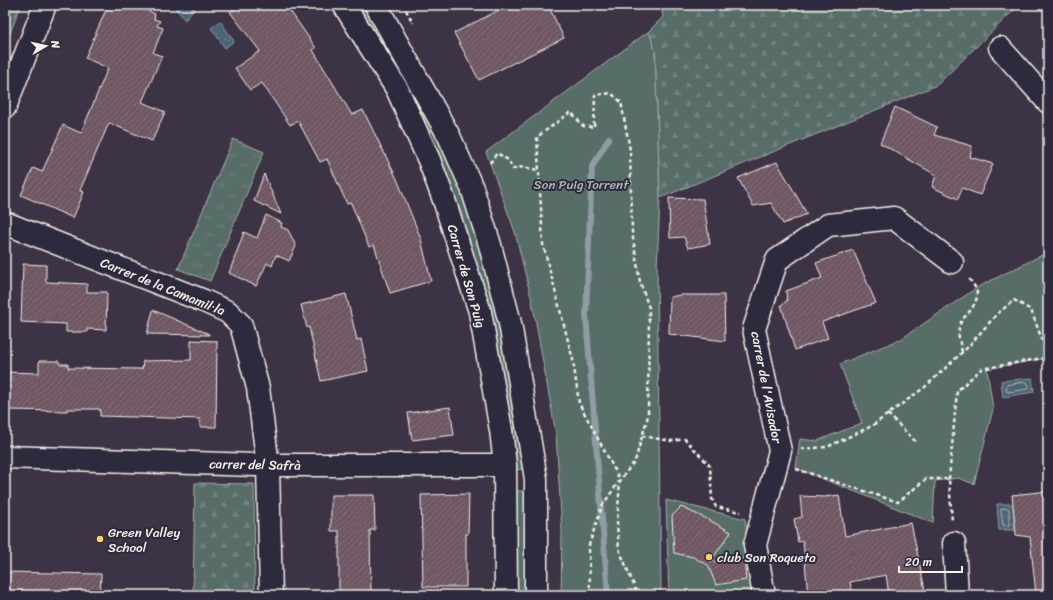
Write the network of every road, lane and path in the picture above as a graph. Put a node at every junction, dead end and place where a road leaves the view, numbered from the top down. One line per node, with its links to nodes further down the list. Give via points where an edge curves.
1 (45, 5): 6 (street)
2 (344, 5): 19 (street, Carrer de Son Puig, via 397,89 444,200 480,312)
3 (376, 5): 27 (street, via 449,136 472,188 490,245 510,323 536,479)
4 (1000, 48): 5 (street)
5 (1048, 102)
6 (5, 107)
7 (490, 163): 8 (path, via 497,154 508,160 513,169 522,167)
8 (538, 170): 15 (path, via 536,137 571,112 583,126 594,127 595,95 611,93 621,102 630,150 632,232 640,282 649,308 648,416); 22 (path, via 543,244 572,360 579,403)
9 (5, 223): 20 (street, Carrer de la Camamil·la, via 228,312 241,325 258,388)
10 (952, 262): 17 (street, carrer de l'Avisador, via 894,218 828,225 777,260 754,329)
11 (976, 287): 12 (path, via 978,294 971,310 961,321 958,335)
12 (962, 353): 13 (path, via 996,315 1014,300 1031,310); 14 (path, via 924,387)
13 (1048, 357): 21 (path, via 981,369 957,391)
14 (888, 414): 16 (path); 17 (path, via 872,426 826,447)
15 (642, 436): 22 (path, via 635,461); 23 (path, via 671,441 685,439 710,466 712,499)
16 (917, 443)
17 (779, 457): 21 (path, via 898,502 926,479); 30 (street, carrer de l'Avisador, via 756,545)
18 (5, 458): 20 (street, carrer del Safrà)
19 (505, 465): 20 (street, carrer del Safrà); 26 (street, Carrer de Son Puig)
20 (268, 466): 25 (street, Carrer de la Camamil·la)
21 (949, 479): 24 (path)
22 (620, 480): 28 (path, via 602,506 589,545); 29 (path, via 617,524 619,549)
23 (716, 507)
24 (954, 543): 31 (street)
25 (271, 595)
26 (506, 595)
27 (536, 595)
28 (590, 595)
29 (638, 595)
30 (764, 595)
31 (957, 595)

